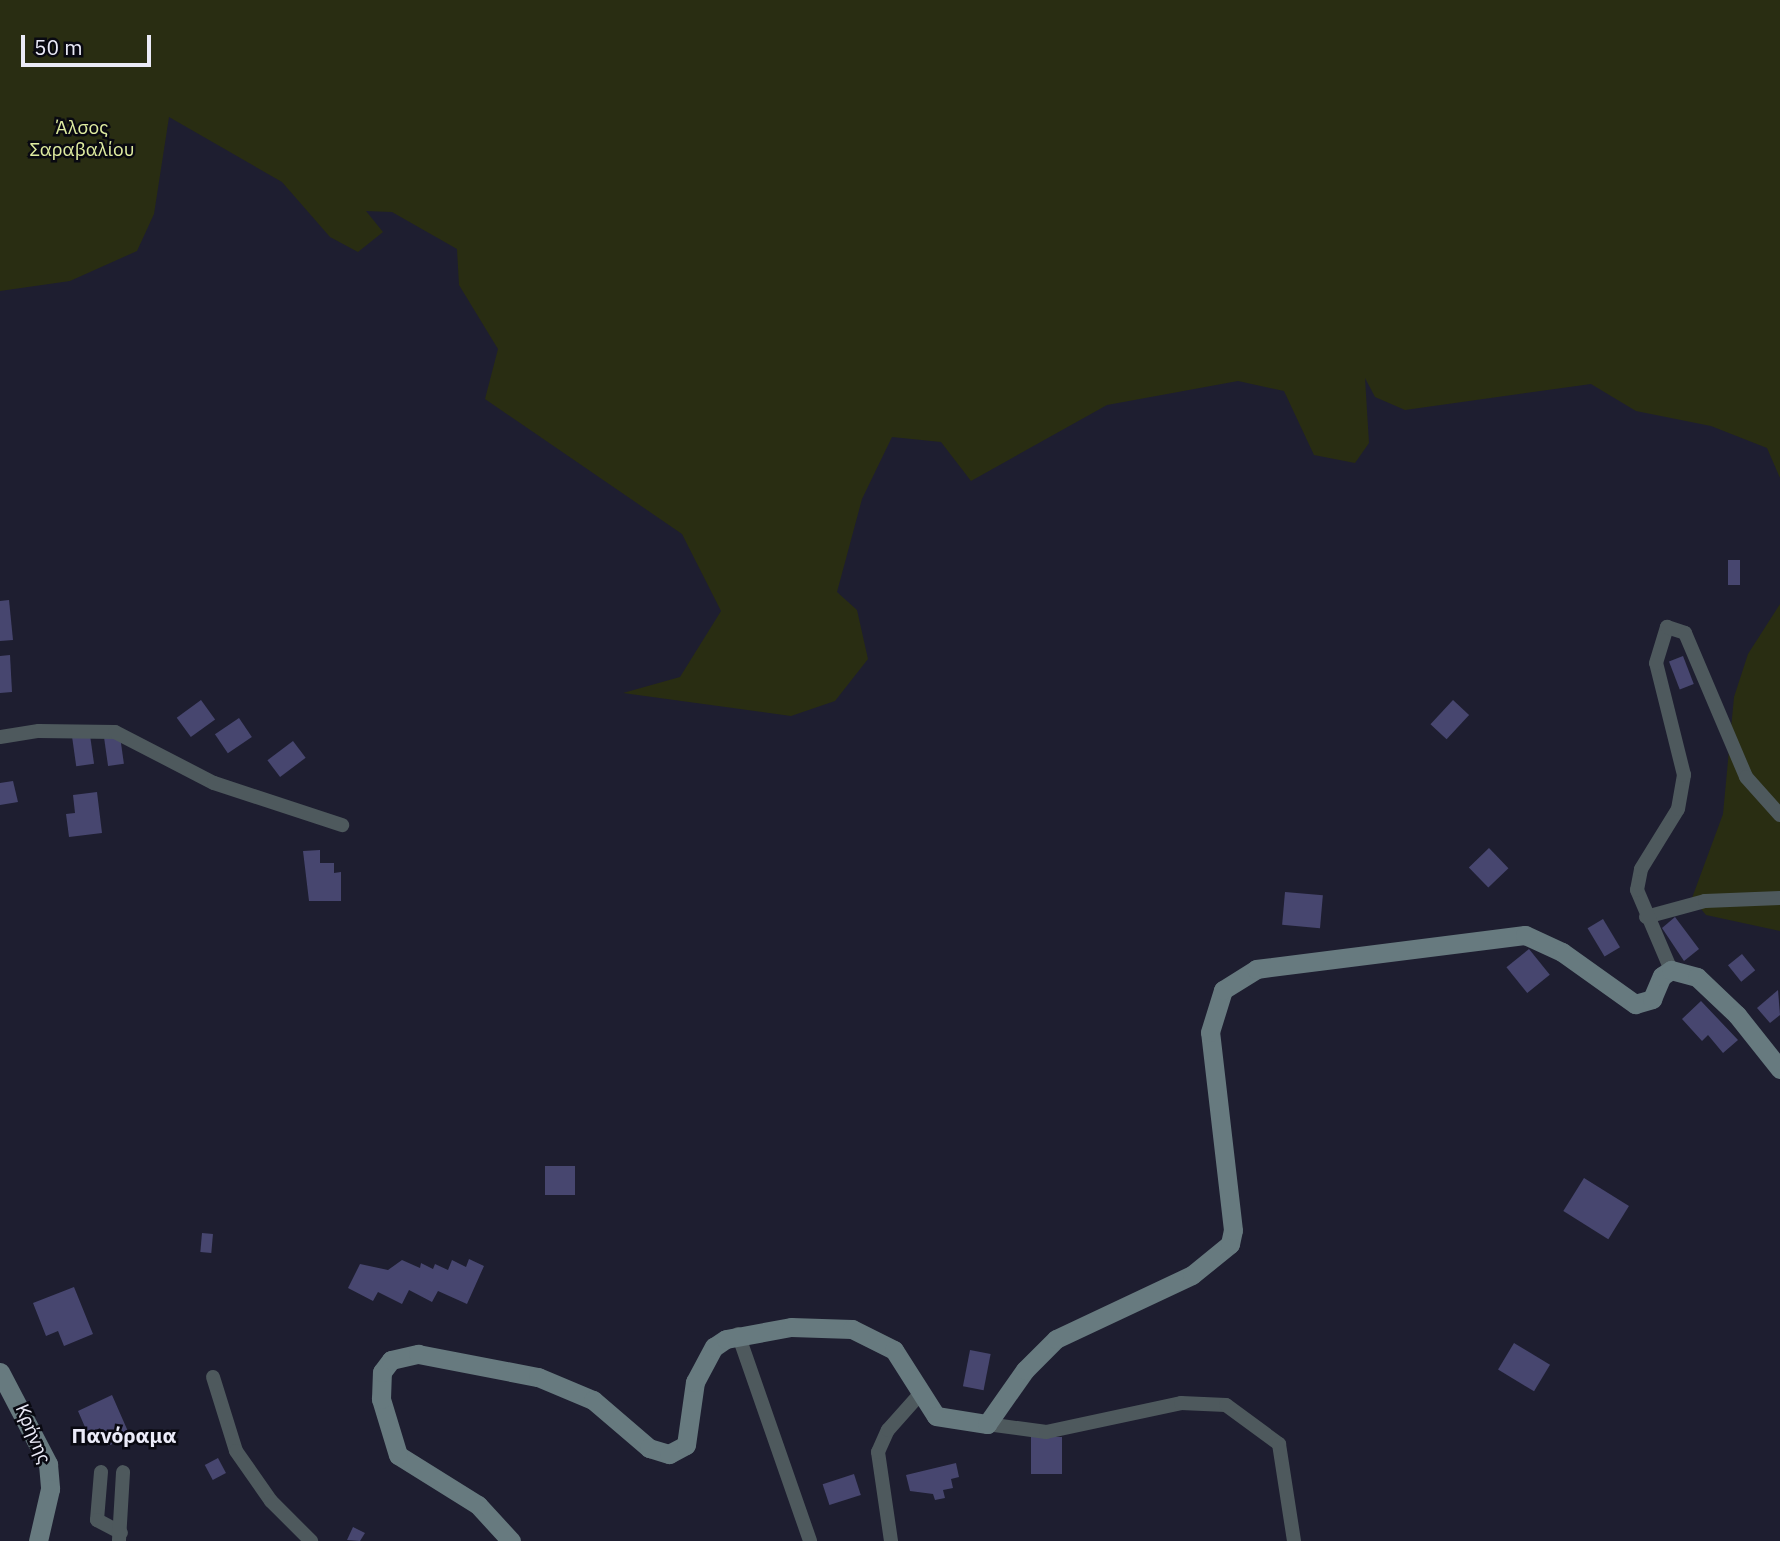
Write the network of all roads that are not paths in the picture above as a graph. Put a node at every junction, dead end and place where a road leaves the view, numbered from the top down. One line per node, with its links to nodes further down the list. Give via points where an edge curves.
1 (0, 737): 3 (street, via 39,731 115,732 214,783)
2 (1780, 815): 5 (street, via 1746,777 1685,633 1667,627 1656,663 1684,775 1678,809 1637,880)
3 (342, 825)
4 (1780, 898): 5 (street, via 1705,901)
5 (1646, 917): 6 (street)
6 (1671, 970): 7 (street, via 1710,986); 12 (street, via 1662,976 1652,999 1634,1004 1563,951 1509,934 1392,955 1302,960 1256,969 1237,979 1223,990 1210,1032 1233,1230 1230,1244 1192,1275 1056,1339 1025,1370)
7 (1780, 1069)
8 (738, 1334): 11 (street, via 803,1327 868,1332 904,1362); 18 (street, via 714,1347 704,1364 695,1382 686,1444 669,1454 649,1448 593,1400 538,1377 418,1354 387,1363 381,1399 398,1455 478,1505); 19 (street)
9 (0, 1371): 16 (street, Κρήνης, via 48,1464 50,1489)
10 (213, 1377): 17 (street, via 236,1451 271,1501)
11 (920, 1394): 12 (street, via 936,1416); 20 (street, via 888,1430 878,1452)
12 (986, 1424): 21 (street, via 1046,1432 1181,1403 1226,1405 1279,1444)
13 (101, 1472): 15 (street, via 97,1520)
14 (123, 1472): 15 (street)
15 (120, 1537)
16 (38, 1541)
17 (312, 1541)
18 (511, 1541)
19 (810, 1541)
20 (891, 1541)
21 (1294, 1541)

